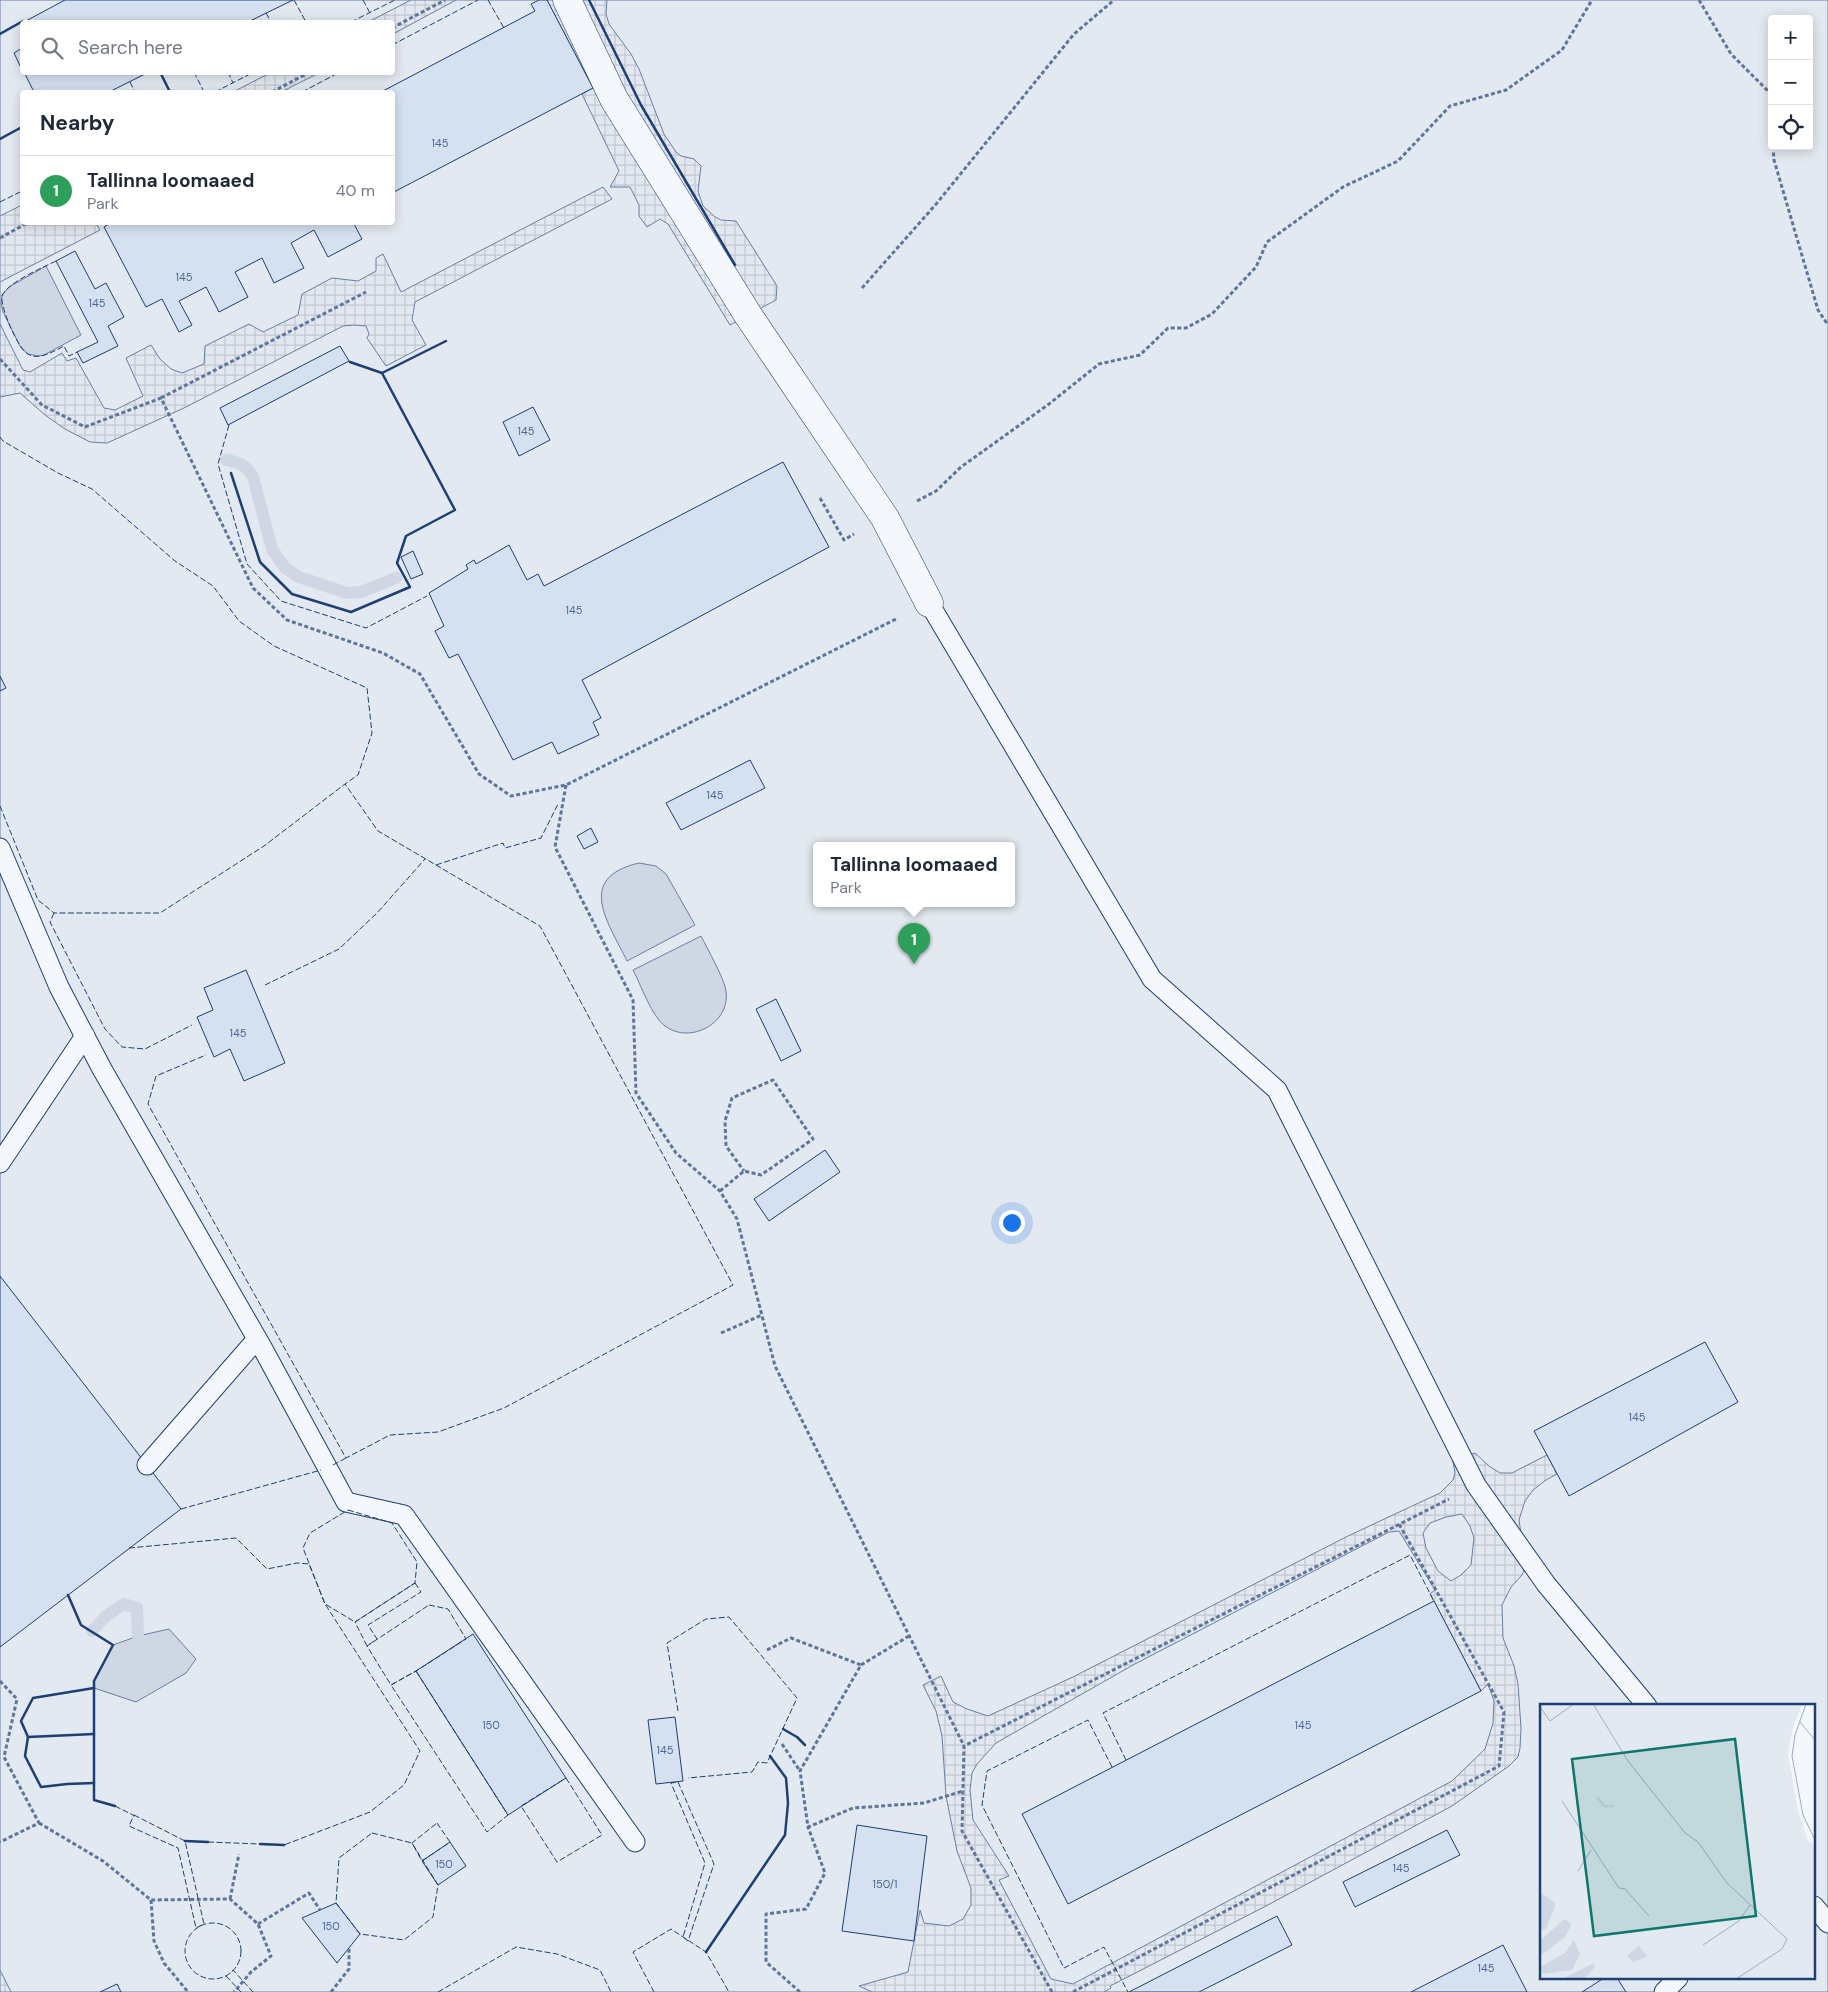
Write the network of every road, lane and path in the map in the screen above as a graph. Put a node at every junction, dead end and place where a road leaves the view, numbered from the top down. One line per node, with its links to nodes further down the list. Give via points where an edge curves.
1 (446, 0): 6 (path)
2 (567, 0): 19 (street, via 614,99 748,315 885,518)
3 (1114, 0): 13 (path, via 1074,34 937,203)
4 (1592, 0): 18 (path, via 1562,50 1506,90 1450,106 1398,161 1343,187 1267,242 1256,267 1212,314 1186,328 1168,328 1140,355 1099,364 961,467)
5 (1699, 0): 9 (path, via 1730,54 1770,93)
6 (395, 26)
7 (304, 75): 8 (path)
8 (276, 90)
9 (1771, 105)
10 (1773, 150): 15 (path, via 1818,310)
11 (24, 225): 12 (path)
12 (0, 238)
13 (862, 288)
14 (366, 292): 17 (path)
15 (1828, 326)
16 (0, 359): 17 (path, via 42,405 85,427)
17 (161, 398): 20 (path, via 253,588 287,620 383,653 420,674 479,774 511,796)
18 (936, 491)
19 (928, 603): 20 (path); 30 (lane, via 1152,979 1277,1090)
20 (566, 785): 25 (path, via 555,848 633,1000 636,1093 676,1153)
21 (0, 848): 22 (lane, via 59,987)
22 (84, 1036): 23 (lane); 28 (lane)
23 (0, 1163)
24 (744, 1171): 24 (path, via 761,1175 813,1139 772,1080 732,1098 725,1121 726,1146); 25 (path)
25 (720, 1191): 26 (path, via 737,1219)
26 (762, 1315): 27 (path); 32 (path, via 775,1366)
27 (721, 1334)
28 (258, 1339): 29 (lane); 44 (lane, via 346,1502 404,1515)
29 (147, 1465)
30 (1476, 1485): 31 (path); 36 (lane, via 1546,1584)
31 (1399, 1524): 38 (path); 59 (path, via 1504,1712 1498,1766)
32 (909, 1636): 34 (path); 38 (path)
33 (767, 1650): 34 (path, via 791,1638)
34 (861, 1665): 39 (path)
35 (0, 1681): 41 (path, via 17,1699 4,1757)
36 (1645, 1704)
37 (782, 1744): 39 (path)
38 (964, 1746): 40 (path)
39 (800, 1771): 42 (path)
40 (962, 1791): 42 (path, via 924,1803 853,1808); 58 (path, via 962,1831)
41 (39, 1823): 43 (path); 46 (path, via 103,1861)
42 (808, 1827): 57 (path, via 825,1873 806,1909 766,1914 766,1962)
43 (0, 1842)
44 (635, 1842)
45 (238, 1854): 47 (path)
46 (151, 1900): 47 (path); 54 (path, via 154,1941 164,1963)
47 (230, 1900): 51 (path)
48 (1816, 1908): 50 (lane)
49 (320, 1910): 51 (path, via 309,1893)
50 (1828, 1923)
51 (258, 1924): 55 (path, via 271,1956)
52 (349, 1948): 56 (path, via 349,1969)
53 (1676, 1980): 60 (lane)
54 (188, 1992)
55 (234, 1992)
56 (331, 1992)
57 (800, 1992)
58 (1052, 1992)
59 (1073, 1992)
60 (1664, 1992)

